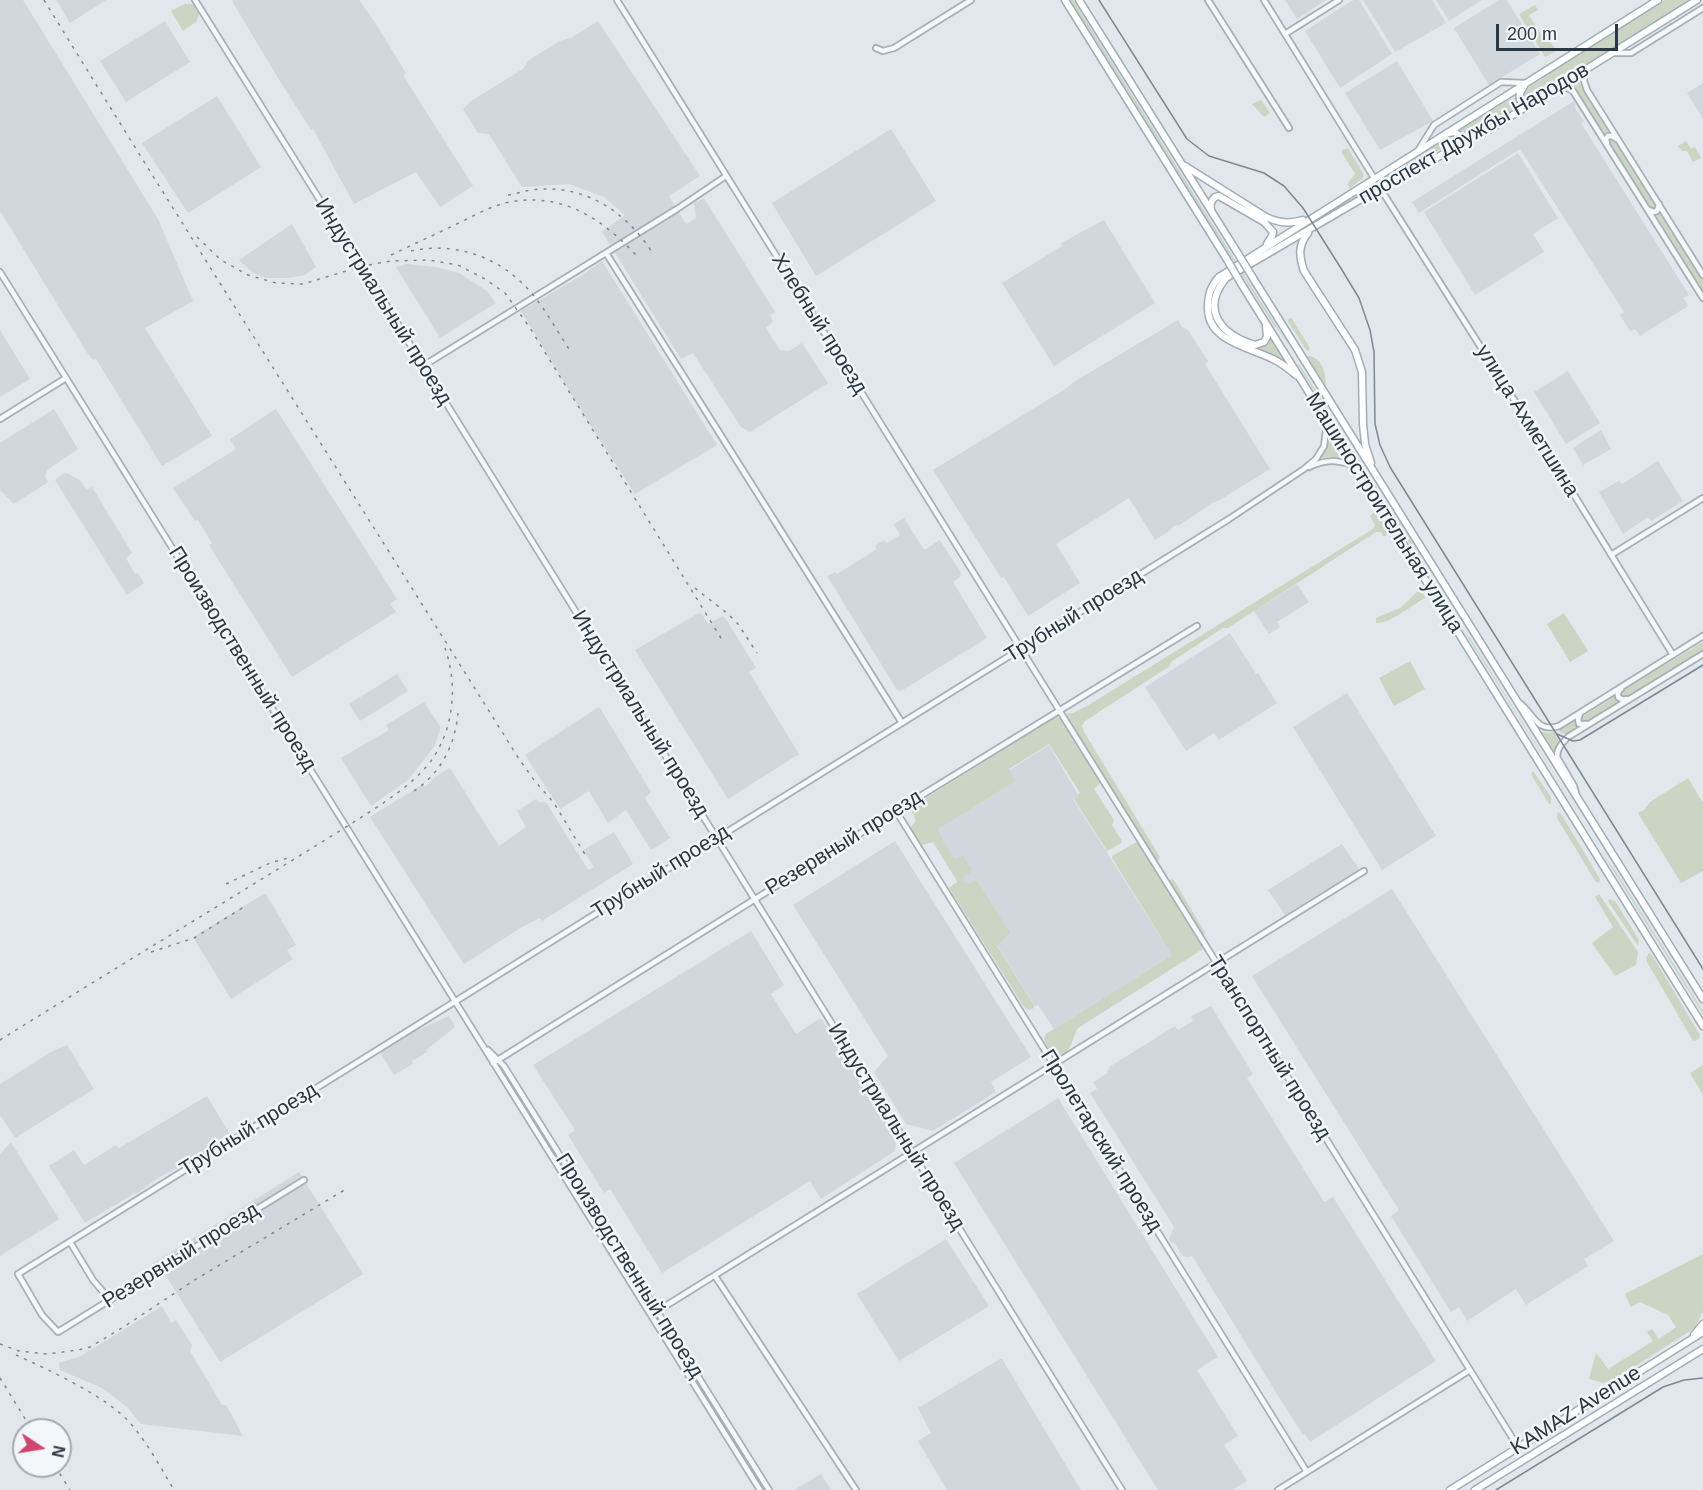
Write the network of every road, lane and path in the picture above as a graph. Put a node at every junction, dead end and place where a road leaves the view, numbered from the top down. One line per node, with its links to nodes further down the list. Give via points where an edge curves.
1 (195, 0): 44 (street, Индустриальный проезд)
2 (617, 0): 26 (street, Хлебный проезд)
3 (970, 0): 13 (street, via 894,48)
4 (1065, 0): 41 (main road, Машиностроительная улица, bridge)
5 (1079, 0): 25 (main road, Машиностроительная улица)
6 (1208, 0): 19 (street)
7 (1264, 0): 12 (street)
8 (1339, 0): 12 (street)
9 (1658, 0): 16 (main road, проспект Дружбы Народов)
10 (1698, 0): 14 (main road, проспект Дружбы Народов)
11 (1703, 8): 14 (street, via 1631,52)
12 (1285, 34): 27 (street)
13 (876, 48)
14 (1613, 53): 15 (main road, проспект Дружбы Народов)
15 (1585, 70): 17 (main road, проспект Дружбы Народов); 21 (street, via 1585,86)
16 (1526, 83): 18 (main road, via 1519,98 1526,104); 20 (main road, проспект Дружбы Народов); 24 (street, via 1501,82 1434,125)
17 (1562, 84): 18 (main road, проспект Дружбы Народов); 23 (street, via 1573,91)
18 (1534, 102): 22 (main road, проспект Дружбы Народов)
19 (1289, 128)
20 (1446, 133): 22 (main road, via 1460,135); 24 (main road, проспект Дружбы Народов)
21 (1619, 141): 23 (street, via 1608,136); 30 (street)
22 (1455, 147): 28 (main road, проспект Дружбы Народов)
23 (1608, 147): 31 (street)
24 (1419, 150): 27 (main road, проспект Дружбы Народов)
25 (1182, 164): 32 (main road, Машиностроительная улица); 34 (main road, via 1266,218 1286,223)
26 (726, 176): 37 (street); 60 (street, Хлебный проезд)
27 (1374, 178): 29 (main road, проспект Дружбы Народов)
28 (1380, 188): 33 (main road, проспект Дружбы Народов); 53 (street, улица Ахметшина)
29 (1335, 202): 33 (main road, via 1334,210); 34 (main road, проспект Дружбы Народов)
30 (1659, 204): 31 (street, via 1657,211); 39 (street)
31 (1647, 209): 40 (street)
32 (1211, 210): 36 (main road, via 1212,200 1219,196 1264,222 1273,232); 42 (main road, Машиностроительная улица, bridge)
33 (1340, 212): 35 (main road, проспект Дружбы Народов)
34 (1315, 216): 36 (main road, проспект Дружбы Народов)
35 (1311, 229): 41 (main road, проспект Дружбы Народов, via 1226,278 1214,297 1216,317 1234,336 1255,345 1264,342); 51 (main road, via 1300,247 1300,259 1355,350 1362,372 1365,444)
36 (1263, 247): 46 (main road, проспект Дружбы Народов, via 1224,272 1211,286 1210,320 1222,336 1272,358)
37 (606, 253): 44 (street); 68 (street)
38 (0, 272): 45 (street, Производственный проезд)
39 (1703, 275)
40 (1703, 298)
41 (1266, 322): 43 (main road, Машиностроительная улица)
42 (1300, 354): 43 (main road, via 1298,363); 51 (main road, Машиностроительная улица)
43 (1289, 360): 46 (main road, Машиностроительная улица)
44 (423, 366): 74 (street, Индустриальный проезд)
45 (66, 378): 47 (street); 81 (street, Производственный проезд)
46 (1301, 379): 48 (main road, Машиностроительная улица)
47 (0, 419)
48 (1327, 421): 49 (main road, Машиностроительная улица); 50 (street, via 1324,446)
49 (1355, 465): 50 (street, via 1331,460); 55 (main road, Машиностроительная улица)
50 (1304, 469): 60 (street, Трубный проезд)
51 (1374, 472): 54 (main road, Машиностроительная улица)
52 (1703, 498): 53 (street)
53 (1611, 555): 62 (street, улица Ахметшина)
54 (1437, 573): 55 (main road, via 1437,586); 56 (main road, Машиностроительная улица)
55 (1426, 580): 57 (main road, Машиностроительная улица)
56 (1457, 606): 57 (main road, via 1447,601); 65 (main road, Машиностроительная улица)
57 (1447, 613): 73 (main road, Машиностроительная улица)
58 (1197, 626): 66 (street, Резервный проезд)
59 (1703, 636): 62 (street)
60 (1021, 649): 66 (street, Транспортный проезд); 68 (street, Трубный проезд)
61 (1703, 654): 64 (street)
62 (1673, 655): 63 (street)
63 (1622, 687): 64 (street, via 1618,697); 67 (street)
64 (1630, 698): 69 (street)
65 (1516, 700): 67 (street, via 1539,725 1550,728); 70 (main road, Машиностроительная улица)
66 (1059, 711): 71 (street, Резервный проезд); 79 (street, Транспортный проезд)
67 (1581, 712): 69 (street, via 1578,722)
68 (902, 723): 74 (street, Трубный проезд)
69 (1589, 724): 70 (street, via 1566,738 1558,750 1557,757)
70 (1578, 798): 72 (main road, Машиностроительная улица)
71 (896, 811): 78 (street, Резервный проезд); 84 (street, Пролетарский проезд)
72 (1593, 824): 73 (main road, via 1594,840); 75 (main road, Машиностроительная улица)
73 (1583, 832): 76 (main road, Машиностроительная улица)
74 (716, 838): 78 (street, Индустриальный проезд); 81 (street, Трубный проезд)
75 (1615, 859): 76 (main road, via 1602,851); 80 (main road, Машиностроительная улица)
76 (1604, 865): 82 (main road, Машиностроительная улица)
77 (1364, 871): 79 (street)
78 (754, 899): 83 (street, Резервный проезд); 87 (street, Индустриальный проезд)
79 (1216, 963): 84 (street); 99 (street, Транспортный проезд)
80 (1703, 999)
81 (455, 1001): 83 (street, Производственный проезд); 89 (street, Трубный проезд)
82 (1703, 1026)
83 (495, 1061): 85 (street, Производственный проезд, via 504,1065); 86 (street, Производственный проезд)
84 (1054, 1065): 87 (street); 103 (street, Пролетарский проезд)
85 (551, 1142): 86 (street); 92 (street, Производственный проезд)
86 (545, 1146): 93 (street, Производственный проезд)
87 (913, 1153): 90 (street); 107 (street, Индустриальный проезд)
88 (304, 1180): 91 (street, Резервный проезд)
89 (70, 1242): 91 (street); 95 (street, Трубный проезд, via 18,1274 42,1315)
90 (715, 1276): 92 (street); 106 (street)
91 (110, 1300): 95 (street, Резервный проезд)
92 (658, 1311): 93 (street); 105 (street, Производственный проезд)
93 (651, 1315): 104 (street, Производственный проезд)
94 (1703, 1324): 97 (main road)
95 (58, 1332)
96 (1703, 1332): 97 (main road, KAMAZ Avenue)
97 (1680, 1346): 100 (main road, KAMAZ Avenue)
98 (1703, 1351): 101 (main road, KAMAZ Avenue)
99 (1470, 1370): 102 (street, Транспортный проезд); 103 (street)
100 (1625, 1379): 101 (main road, via 1635,1381); 102 (main road, KAMAZ Avenue)
101 (1633, 1391): 110 (main road, KAMAZ Avenue)
102 (1518, 1447): 109 (main road, KAMAZ Avenue)
103 (1307, 1472): 108 (street)
104 (760, 1490)
105 (769, 1490)
106 (856, 1490)
107 (1122, 1490)
108 (1278, 1490)
109 (1450, 1490)
110 (1475, 1490)

